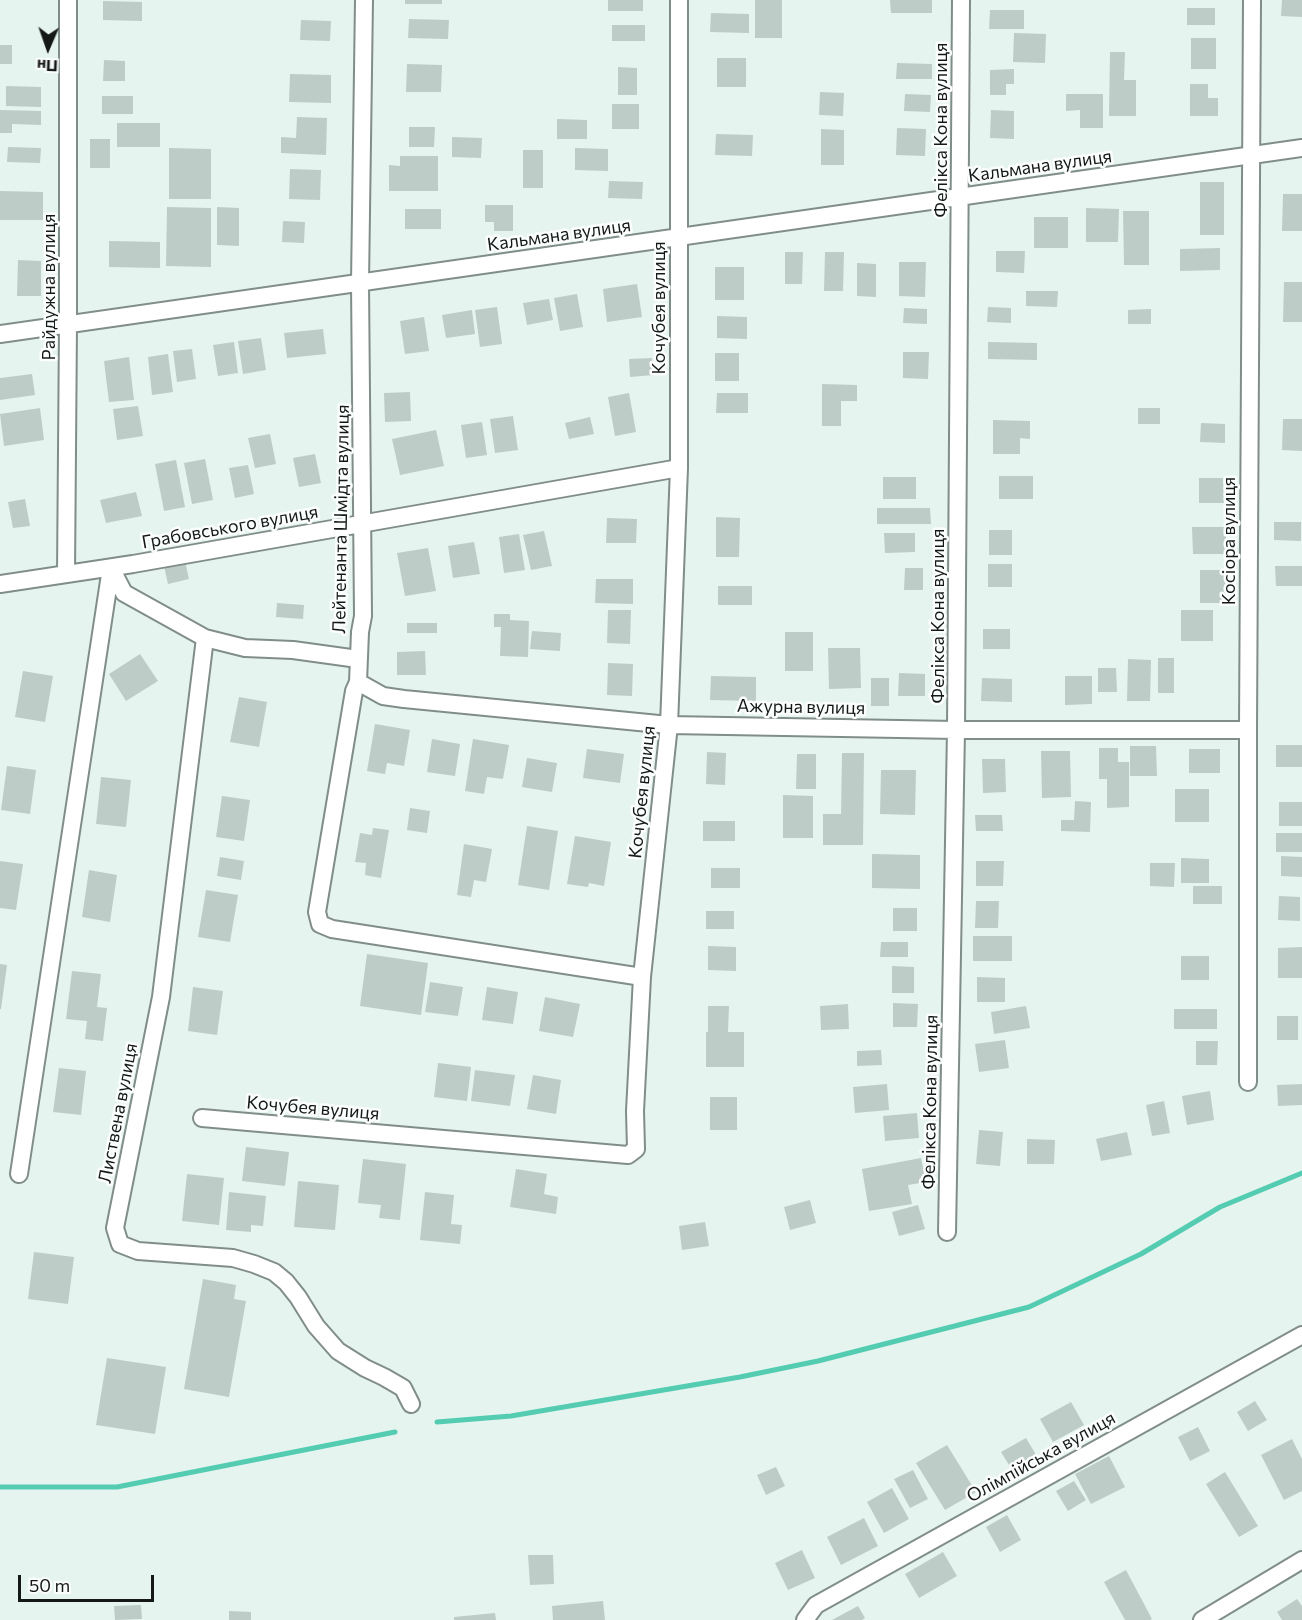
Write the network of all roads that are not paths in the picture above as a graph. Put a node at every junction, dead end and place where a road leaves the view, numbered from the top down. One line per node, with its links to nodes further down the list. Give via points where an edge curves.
1 (68, 0): 11 (street, Райдужна вулиця)
2 (364, 0): 10 (street, Лейтенанта Шмідта вулиця)
3 (680, 0): 9 (street, Кочубея вулиця)
4 (961, 0): 8 (street, Фелікса Кона вулиця)
5 (1252, 0): 7 (street, Косіора вулиця)
6 (1302, 148): 7 (street, Кальмана вулиця)
7 (1251, 155): 8 (street, Кальмана вулиця); 23 (street, Косіора вулиця)
8 (961, 197): 9 (street, Кальмана вулиця); 22 (street, Фелікса Кона вулиця)
9 (679, 237): 10 (street, Кальмана вулиця); 13 (street, Кочубея вулиця)
10 (360, 283): 11 (street, Кальмана вулиця); 14 (street, Лейтенанта Шмідта вулиця)
11 (68, 325): 12 (street, Кальмана вулиця); 16 (street, Райдужна вулиця)
12 (0, 334)
13 (679, 468): 14 (street, Грабовського вулиця); 21 (street, Кочубея вулиця)
14 (363, 523): 15 (street, Грабовського вулиця); 19 (street, Лейтенанта Шмідта вулиця, via 363,616)
15 (111, 568): 16 (street, Грабовського вулиця); 18 (street, via 124,593); 27 (street)
16 (66, 574): 17 (street, Грабовського вулиця)
17 (0, 584)
18 (205, 638): 19 (street, via 245,648); 30 (street, Листвена вулиця, via 160,997 115,1228 120,1244 138,1251 233,1258 274,1272 286,1282 338,1352 403,1388)
19 (358, 659): 20 (street, Лейтенанта Шмідта вулиця)
20 (358, 682): 21 (street, Ажурна вулиця, via 383,696 404,699); 24 (street, Лейтенанта Шмідта вулиця, via 317,912 320,924)
21 (669, 725): 22 (street, Ажурна вулиця); 24 (street, Кочубея вулиця)
22 (956, 730): 23 (street, Ажурна вулиця); 28 (street, Фелікса Кона вулиця)
23 (1248, 730): 25 (street, Косіора вулиця)
24 (642, 977): 26 (street, Кочубея вулиця, via 636,1149 628,1155)
25 (1248, 1082)
26 (202, 1118)
27 (19, 1174)
28 (947, 1232)
29 (1302, 1335): 32 (street, Олімпійська вулиця, via 816,1605)
30 (411, 1404)
31 (1302, 1560): 33 (street)
32 (806, 1620)
33 (1202, 1620)

